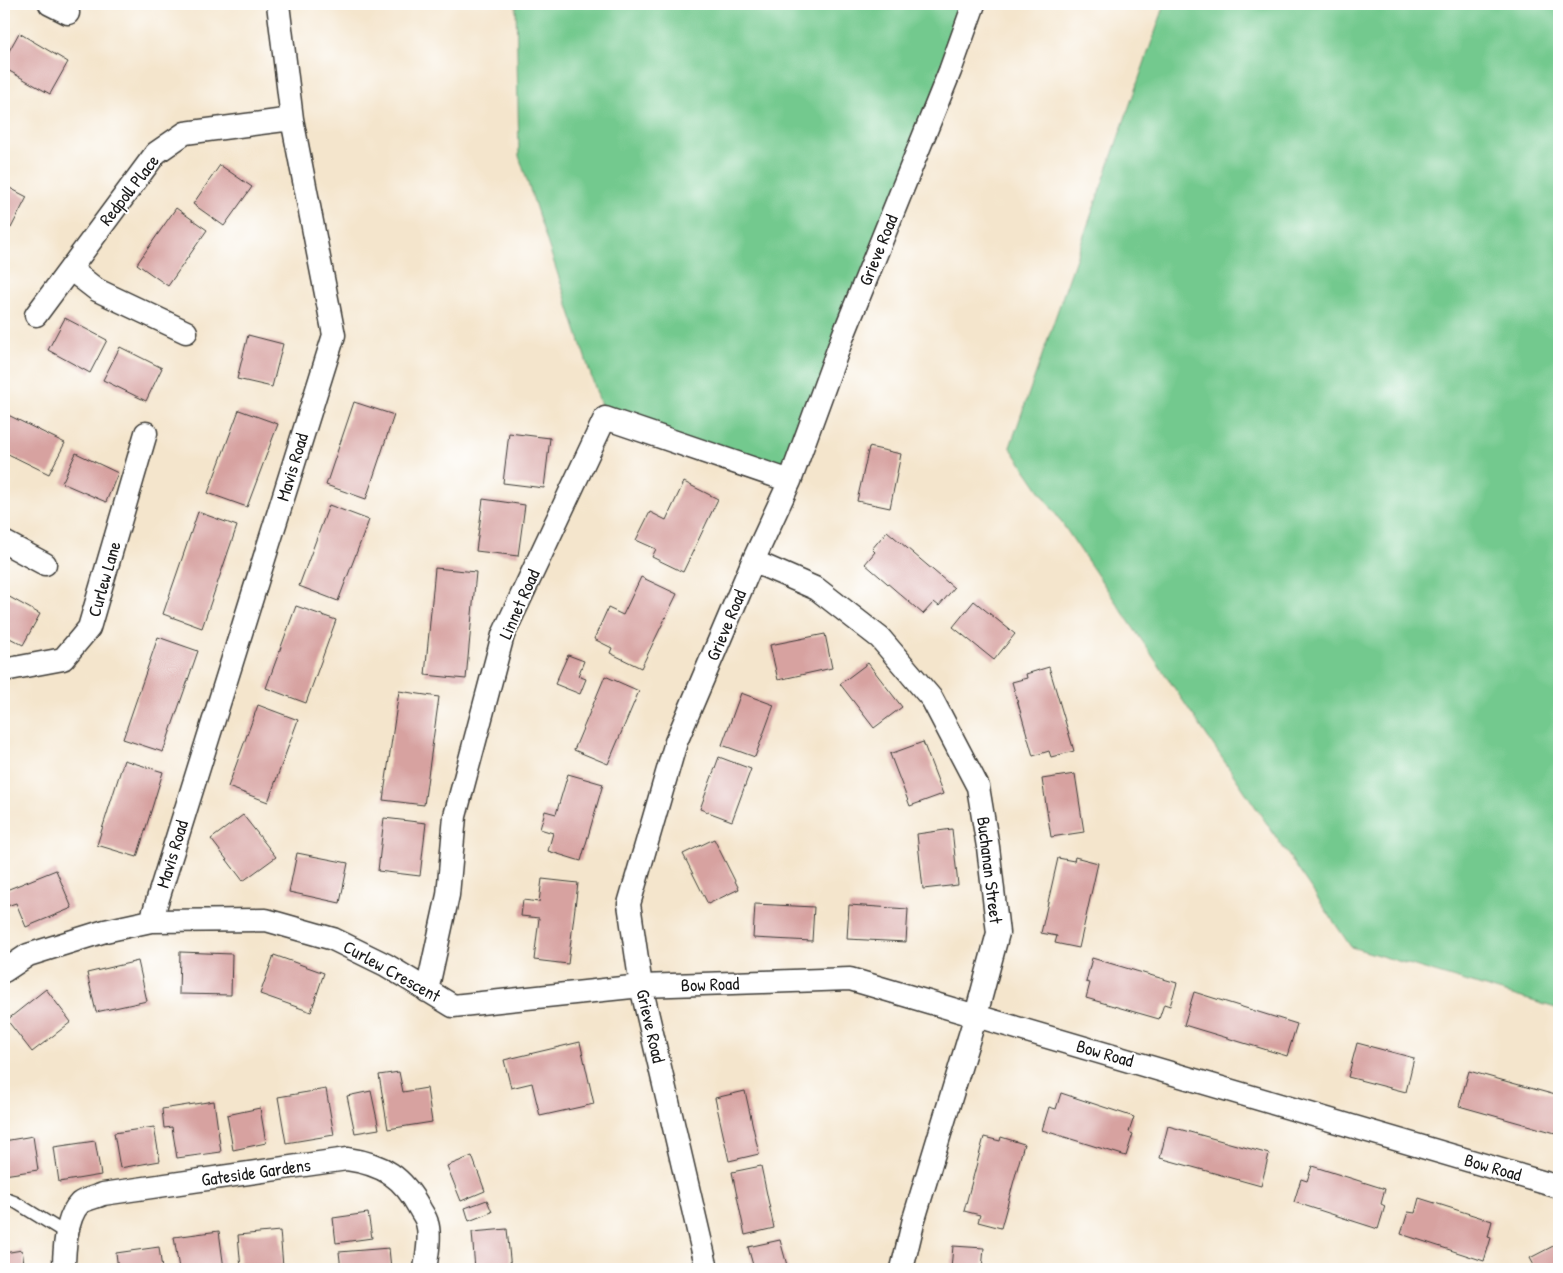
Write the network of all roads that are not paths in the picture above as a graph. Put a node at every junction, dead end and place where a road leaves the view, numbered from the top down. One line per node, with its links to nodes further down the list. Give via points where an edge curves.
1 (278, 4): 3 (street, Mavis Road)
2 (974, 4): 8 (street, Grieve Road, via 843,336)
3 (292, 119): 4 (street, Redpoll Place, via 185,133 156,153); 13 (street, Mavis Road, via 334,335)
4 (70, 269): 5 (street, Redpoll Place); 6 (street, via 97,290)
5 (36, 315)
6 (186, 332)
7 (146, 433): 12 (street, Curlew Lane, via 89,628 62,659)
8 (790, 481): 10 (street, Grieve Road); 16 (street, Linnet Road, via 604,418 504,635 455,816 448,895)
9 (4, 542): 11 (street)
10 (753, 561): 15 (street, Grieve Road, via 676,742 629,904); 17 (street, Buchanan Street, via 817,589 880,638 932,699 978,787 998,933)
11 (45, 564)
12 (4, 670)
13 (151, 921): 14 (street, Curlew Crescent, via 28,955); 16 (street, Curlew Crescent, via 266,920 333,939 386,965)
14 (4, 972)
15 (641, 986): 16 (street, Curlew Crescent, via 453,1006); 17 (street, Bow Road, via 850,979); 23 (street, Grieve Road)
16 (427, 991)
17 (976, 1015): 18 (street, Bow Road); 24 (street, Buchanan Street, via 914,1218)
18 (1559, 1187)
19 (4, 1198): 20 (lane)
20 (67, 1234): 21 (street, Gateside Gardens); 22 (street, Gateside Gardens, via 70,1220 80,1203 103,1194 347,1159 367,1162 388,1172 411,1192 428,1223)
21 (64, 1269)
22 (426, 1269)
23 (707, 1269)
24 (902, 1269)

